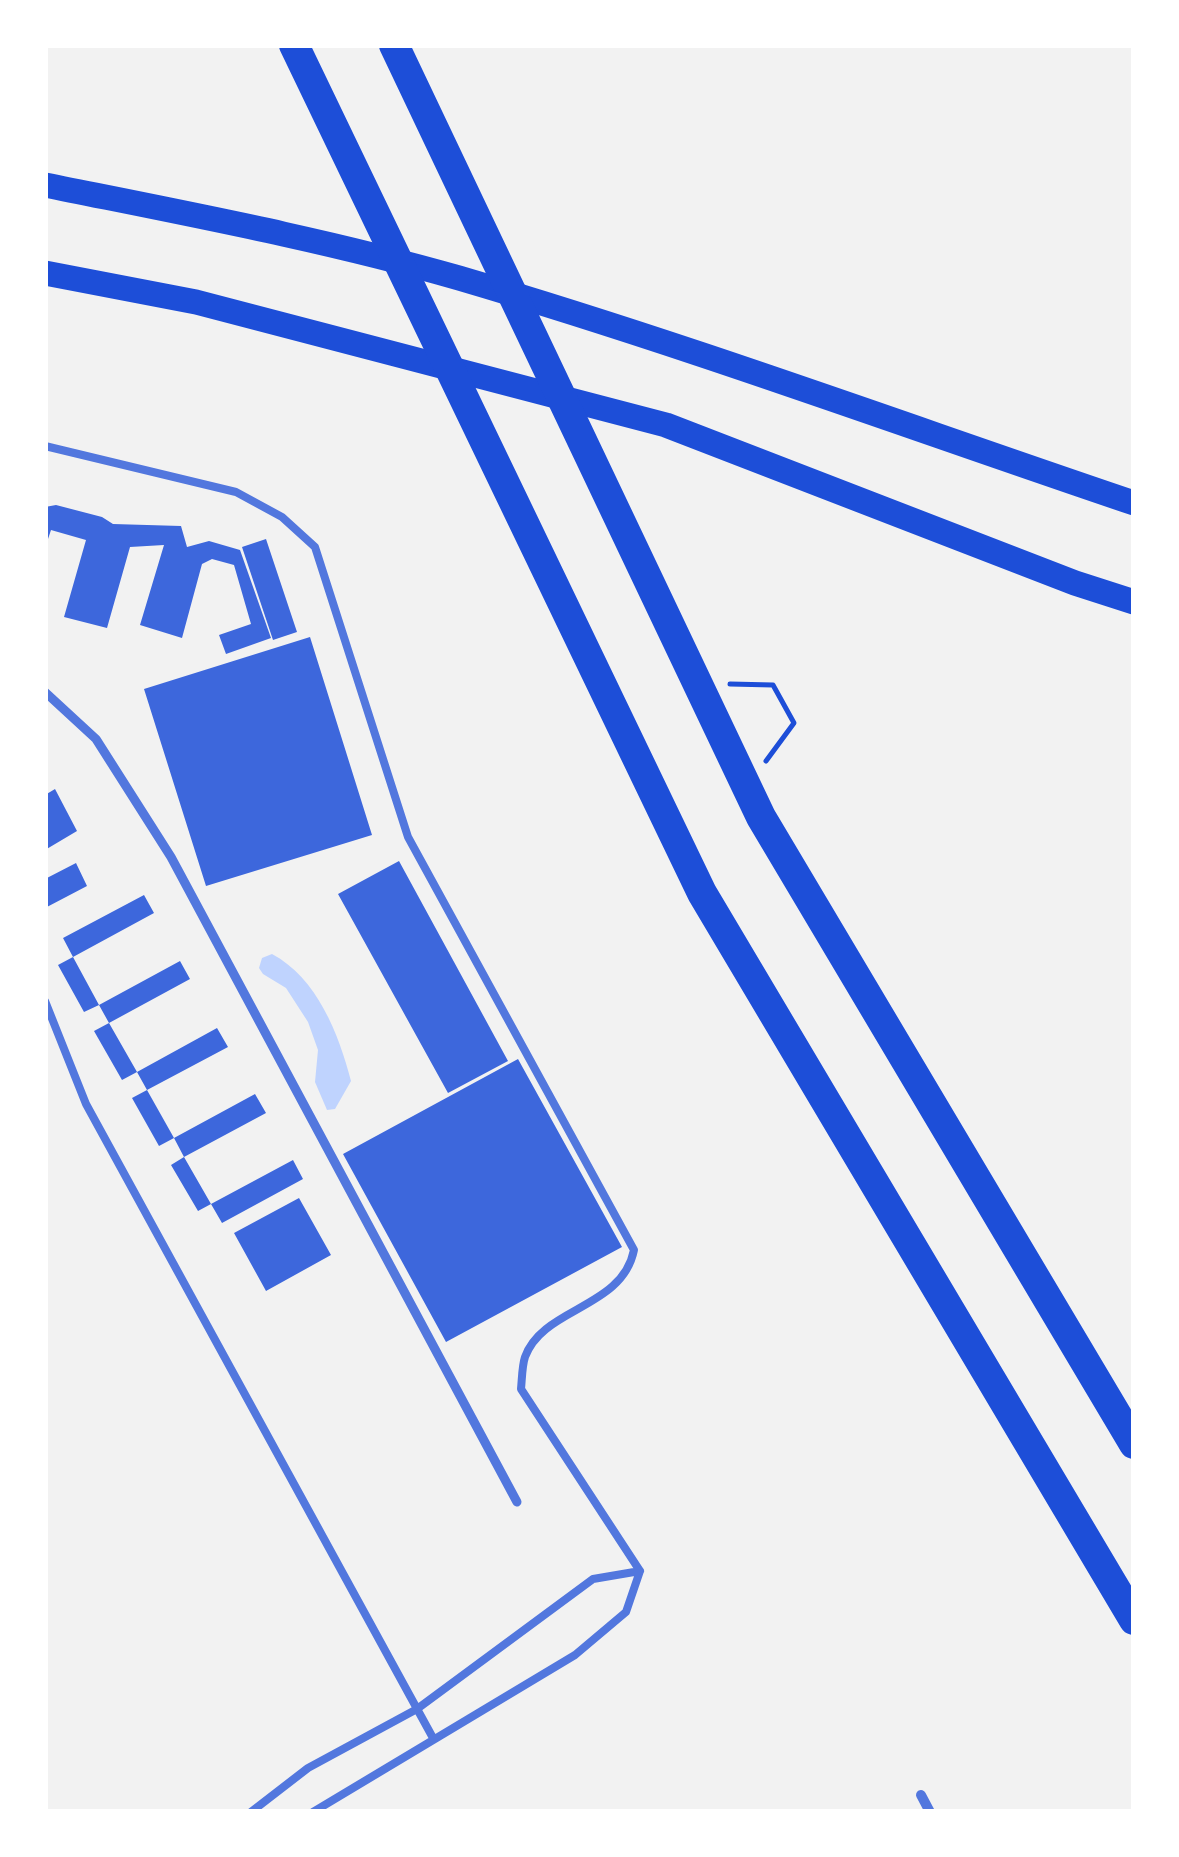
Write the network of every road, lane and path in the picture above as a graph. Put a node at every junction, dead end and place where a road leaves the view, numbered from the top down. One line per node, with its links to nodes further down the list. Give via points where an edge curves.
1 (294, 45): 16 (highway, via 702,893)
2 (394, 45): 8 (highway)
3 (45, 185): 6 (main road, via 455,277)
4 (45, 273): 7 (main road, via 196,302 666,425)
5 (45, 446): 15 (lane, via 236,492 282,517 315,547 408,837 634,1250 619,1283 535,1338 524,1358 521,1388)
6 (1123, 500)
7 (1134, 602)
8 (697, 683): 10 (highway); 10 (path, via 773,685 794,722)
9 (45, 692): 14 (street, via 96,739 171,857)
10 (746, 787): 13 (highway)
11 (45, 1001): 12 (lane)
12 (50, 1032): 17 (lane)
13 (1134, 1444)
14 (517, 1502)
15 (640, 1571): 17 (lane, via 593,1579); 18 (lane, via 626,1612 575,1655)
16 (1134, 1620)
17 (418, 1709): 18 (lane); 20 (lane, via 308,1768)
18 (434, 1738): 21 (lane)
19 (921, 1795): 22 (street)
20 (251, 1812)
21 (314, 1812)
22 (930, 1812)

